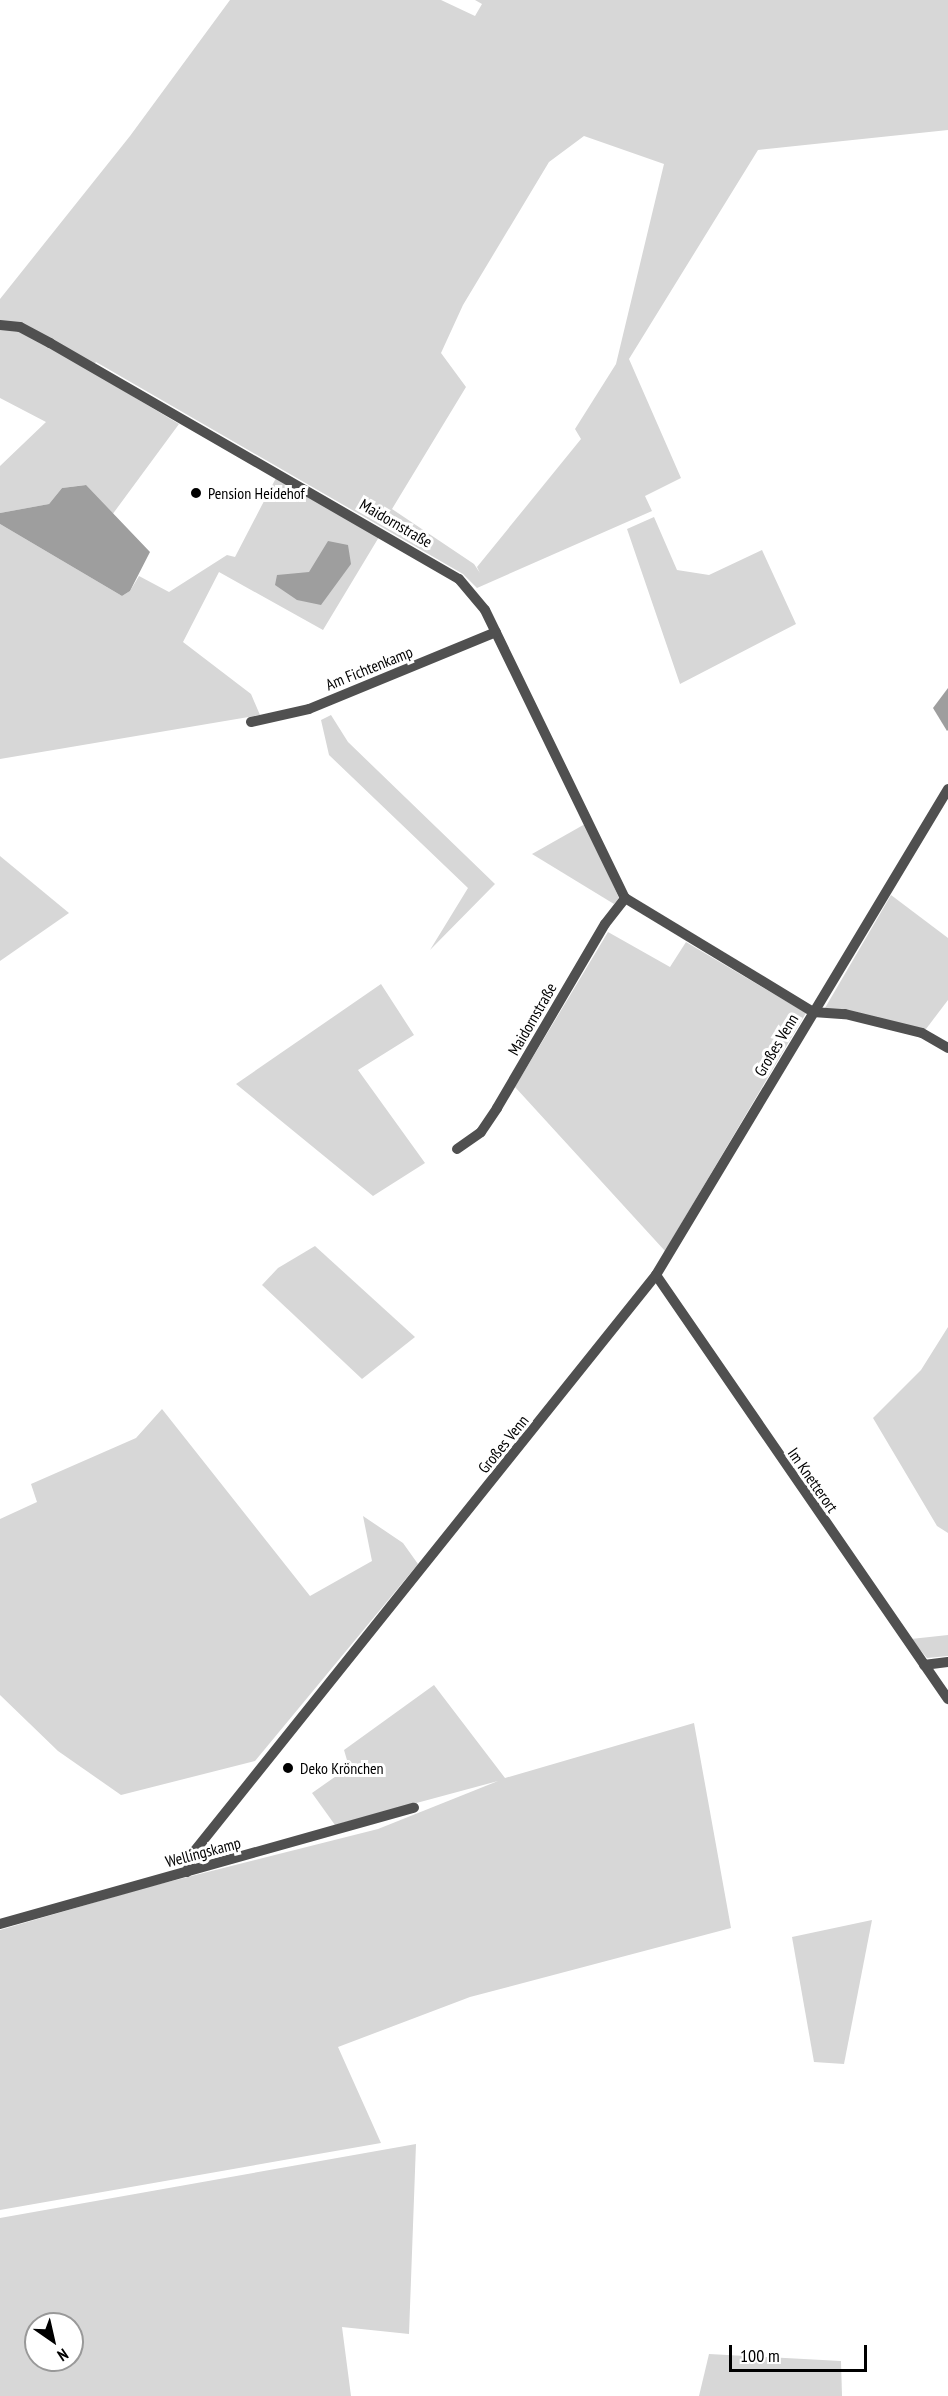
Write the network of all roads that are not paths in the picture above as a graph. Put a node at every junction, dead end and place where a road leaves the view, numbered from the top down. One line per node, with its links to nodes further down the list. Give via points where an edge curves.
1 (0, 325): 2 (street, Maidornstraße, via 20,327 50,343 442,567 475,595)
2 (496, 632): 3 (street, Am Fichtenkamp, via 309,709); 5 (street, Maidornstraße)
3 (251, 722)
4 (948, 789): 6 (street, Großes Venn)
5 (625, 898): 6 (street); 8 (street, Maidornstraße, via 604,924 481,1132)
6 (813, 1012): 7 (street, Großes Venn, via 845,1014 922,1033); 9 (street, Großes Venn)
7 (948, 1048)
8 (457, 1149)
9 (656, 1275): 11 (street, Im Knetterort); 14 (street, Großes Venn, via 193,1853)
10 (948, 1662): 11 (street)
11 (924, 1665): 12 (street, Im Knetterort)
12 (948, 1699)
13 (414, 1808): 14 (street, Wellingskamp)
14 (187, 1872): 15 (street, Wellingskamp)
15 (0, 1924)

